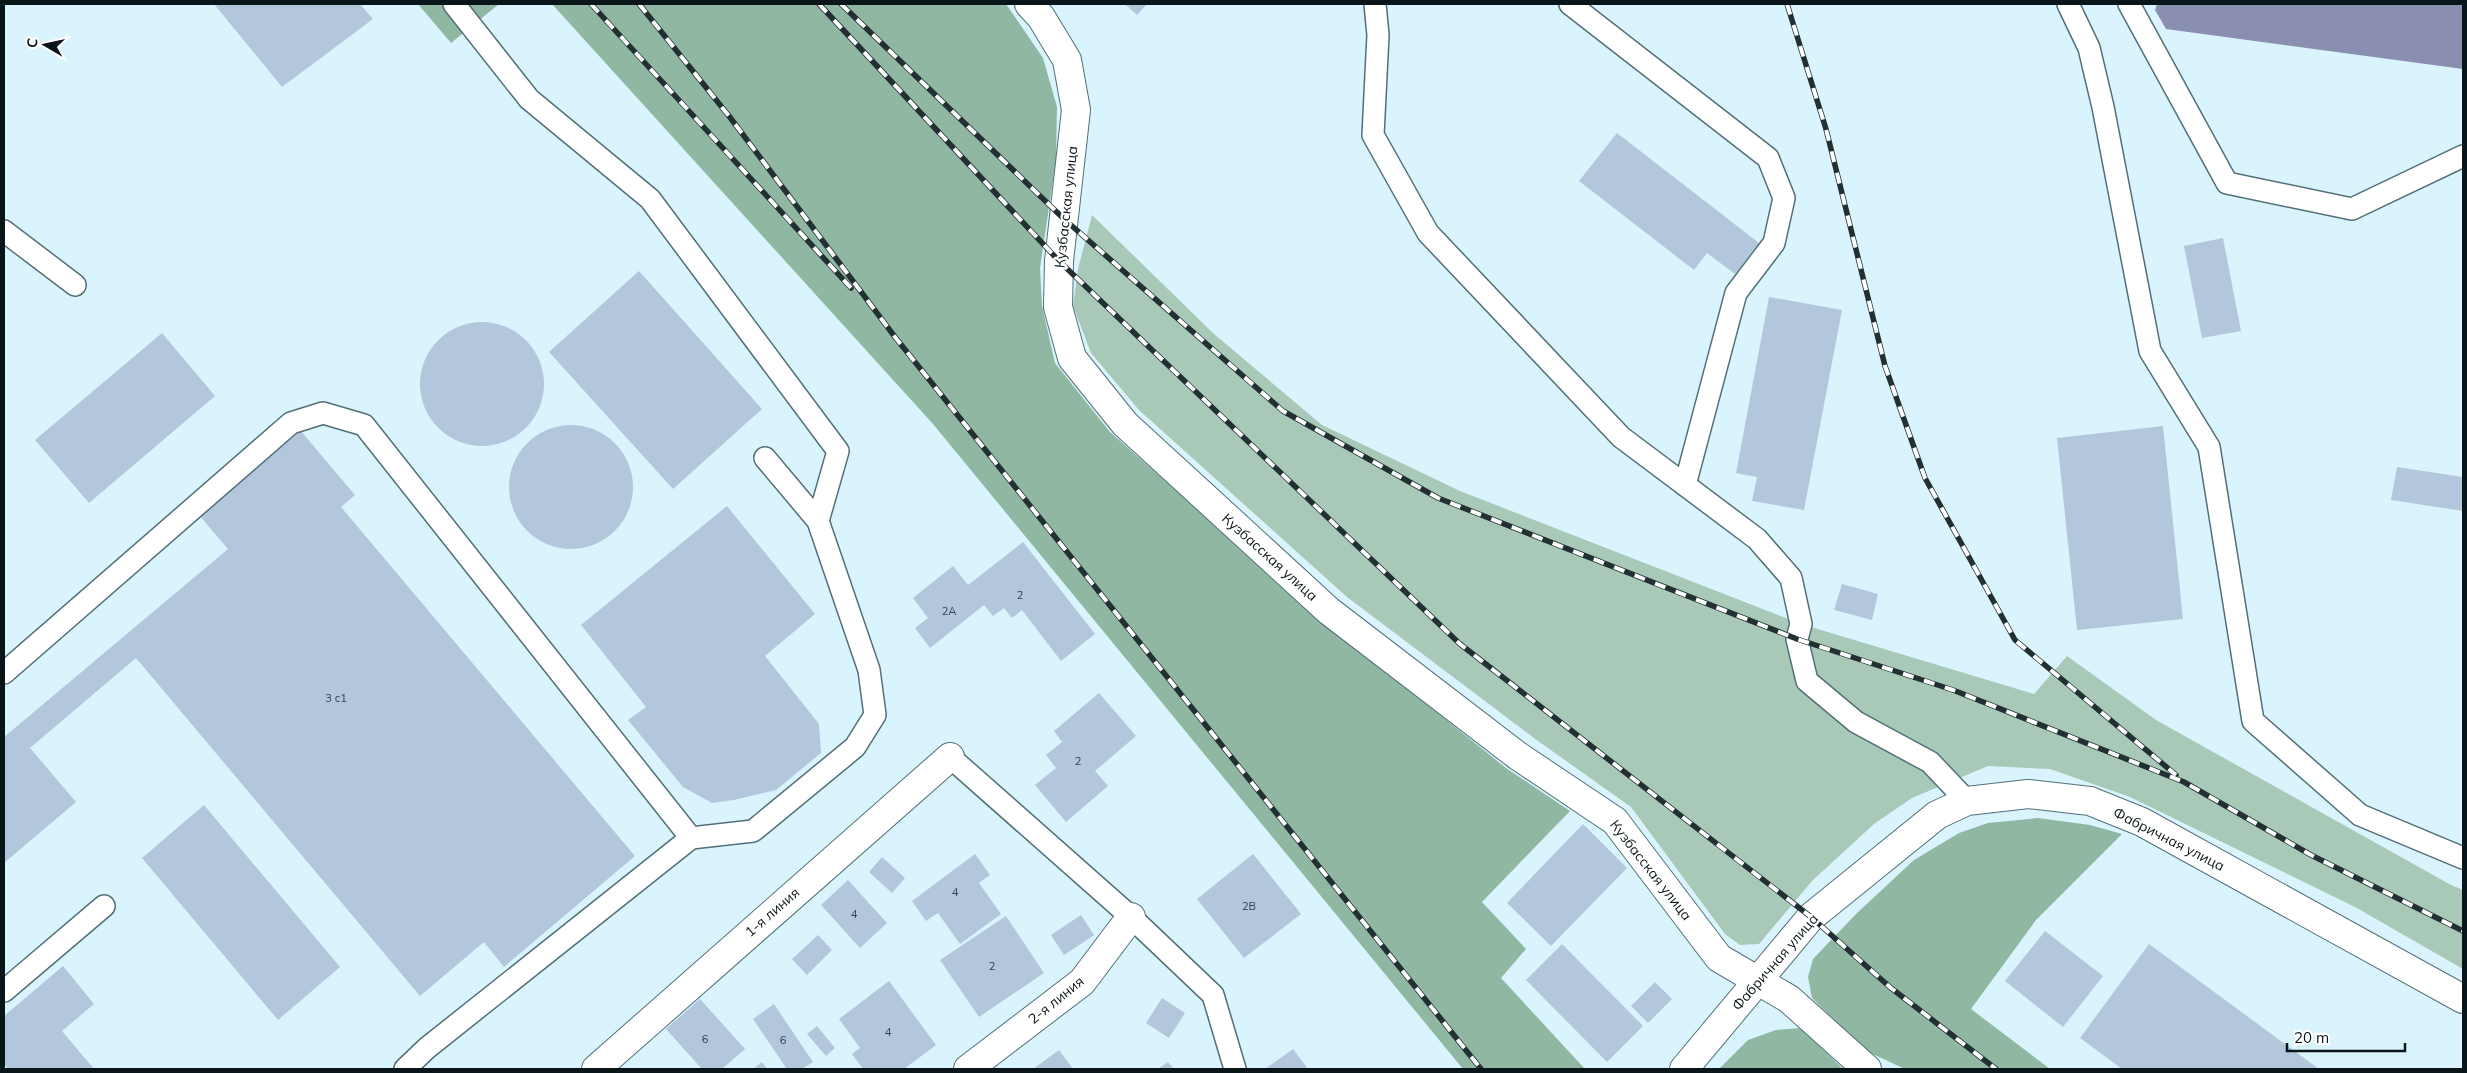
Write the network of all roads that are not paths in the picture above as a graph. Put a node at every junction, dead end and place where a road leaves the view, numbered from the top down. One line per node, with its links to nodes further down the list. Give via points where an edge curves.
1 (454, 4): 12 (lane, via 529,99 650,199 838,451)
2 (1029, 4): 20 (street, Кузбасская улица, via 1041,17 1067,60 1076,110 1059,261 1058,307 1072,358 1125,424 1329,611 1518,756 1615,821 1719,958)
3 (1375, 4): 11 (lane, via 1378,35 1373,135 1428,233 1621,437)
4 (1570, 4): 11 (lane, via 1768,158 1784,198 1774,243 1736,293)
5 (2068, 4): 17 (lane, via 2088,48 2103,107 2150,351 2209,447 2253,721 2360,815)
6 (2129, 4): 7 (lane, via 2226,183 2352,209)
7 (2463, 156)
8 (4, 231): 9 (lane)
9 (74, 285)
10 (765, 458): 12 (lane)
11 (1685, 485): 15 (lane, via 1758,539 1791,578 1802,624 1797,639 1807,681 1856,722 1930,762)
12 (818, 521): 16 (lane, via 869,670 875,715 855,747 753,831)
13 (4, 673): 16 (lane, via 291,423 323,413 364,425)
14 (950, 758): 19 (lane); 24 (street, 1-я линия)
15 (1967, 801): 20 (street, Фабричная улица, via 1937,815 1811,917); 22 (street, Фабричная улица, via 2028,794 2090,801 2142,822)
16 (691, 838): 23 (lane, via 427,1048)
17 (2463, 858)
18 (104, 906): 21 (lane)
19 (1131, 917): 25 (street, 2-я линия, via 1082,982); 26 (lane, via 1213,995)
20 (1757, 981): 27 (street, Фабричная улица); 28 (street, Кузбасская улица, via 1789,999)
21 (4, 991)
22 (2463, 999)
23 (405, 1069)
24 (596, 1069)
25 (968, 1069)
26 (1235, 1069)
27 (1684, 1069)
28 (1867, 1069)

